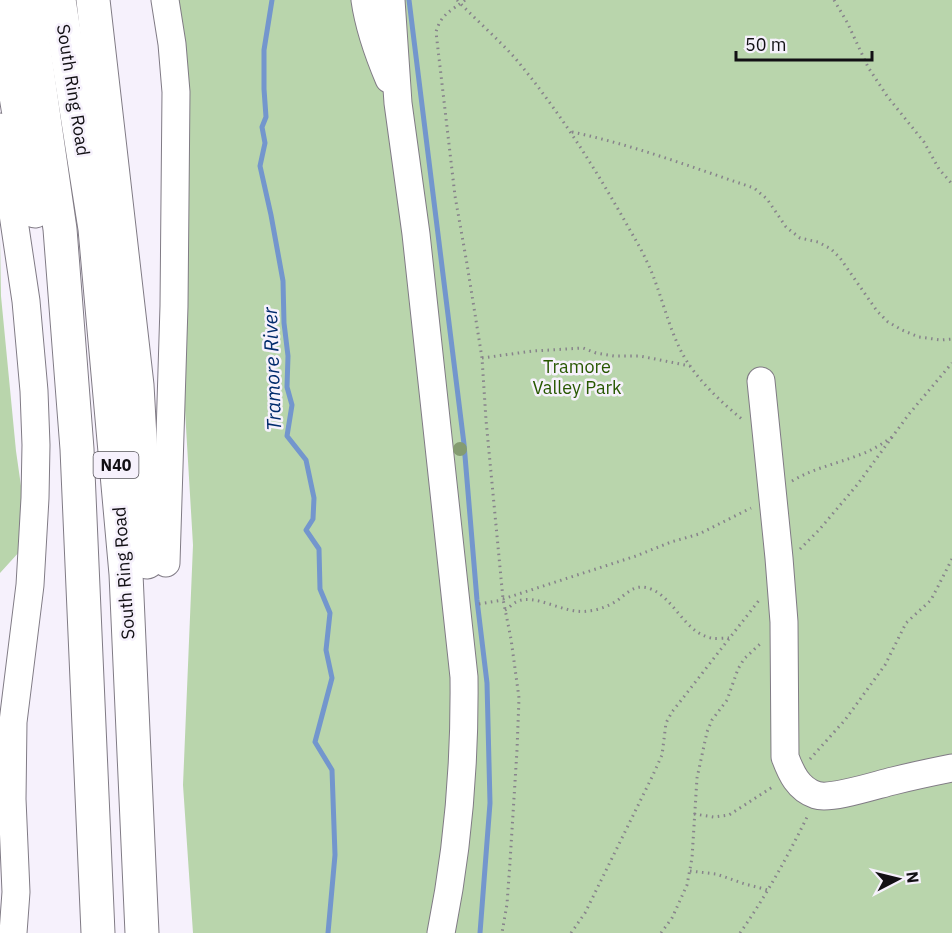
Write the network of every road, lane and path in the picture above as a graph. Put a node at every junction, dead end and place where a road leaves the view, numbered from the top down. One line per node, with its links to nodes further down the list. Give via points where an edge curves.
1 (27, 0): 22 (highway, South Ring Road / N40, via 60,229)
2 (59, 0): 14 (highway, South Ring Road / N40)
3 (165, 0): 25 (street, via 176,92)
4 (365, 0): 10 (street, via 377,51)
5 (391, 0): 10 (street)
6 (834, 0): 13 (path, via 868,67)
7 (461, 1): 12 (path, via 513,57); 16 (path, via 444,15 436,32 455,196)
8 (94, 7): 14 (highway); 40 (highway, via 138,396 149,604 152,785)
9 (0, 10): 22 (highway)
10 (398, 103): 41 (street, via 418,245 464,677 455,851)
11 (0, 127): 38 (street, via 26,301 36,445 30,585 13,722)
12 (572, 132): 15 (path, via 754,188 786,227 800,238 831,249 840,258 888,322 919,337); 18 (path, via 639,246 676,341)
13 (952, 184)
14 (95, 229): 40 (highway, South Ring Road / N40, via 126,574)
15 (952, 339)
16 (482, 358): 18 (path, via 583,348); 27 (path)
17 (952, 363): 20 (path)
18 (690, 366): 21 (path, via 711,391)
19 (761, 381): 21 (street)
20 (894, 436): 23 (path, via 858,456 813,470); 26 (path)
21 (767, 440): 23 (street)
22 (77, 449): 39 (highway, South Ring Road / N40)
23 (773, 495): 26 (street); 27 (path, via 699,534)
24 (952, 559): 33 (path, via 931,600 906,623 885,665 845,720 814,756)
25 (166, 563)
26 (781, 572): 30 (street); 31 (path)
27 (503, 600): 28 (path); 29 (path)
28 (490, 602)
29 (505, 610): 31 (path, via 524,599 585,612 602,609 628,591 642,587 667,599 697,631 710,638); 42 (path, via 519,698)
30 (784, 622): 33 (street, via 785,757); 35 (path, via 744,659 727,700 712,720 697,778)
31 (729, 638): 43 (path, via 666,723 662,755 585,913)
32 (952, 768): 34 (street, via 844,794)
33 (791, 774): 34 (street, via 802,787); 35 (path, via 729,815)
34 (818, 796): 37 (path)
35 (694, 814): 36 (path)
36 (690, 871): 37 (path, via 716,874); 44 (path, via 672,918)
37 (768, 890): 45 (path)
38 (13, 933)
39 (98, 933)
40 (143, 933)
41 (441, 933)
42 (502, 933)
43 (571, 933)
44 (661, 933)
45 (740, 933)

